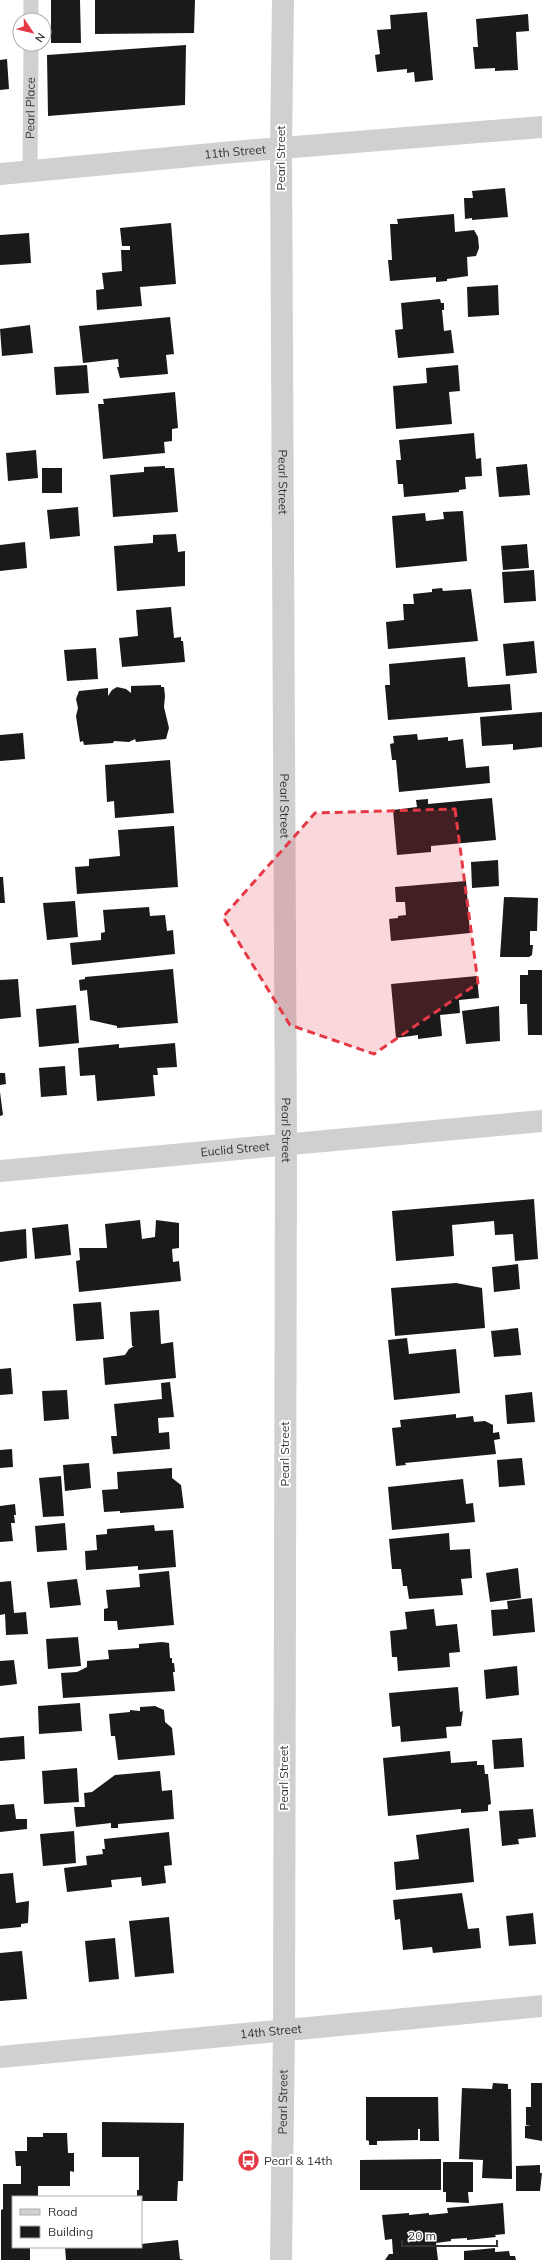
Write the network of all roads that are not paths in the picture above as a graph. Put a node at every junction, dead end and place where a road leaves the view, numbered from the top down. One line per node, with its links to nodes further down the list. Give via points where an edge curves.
1 (30, 0): 3 (lane)
2 (283, 0): 6 (street, Pearl Street)
3 (30, 12)
4 (30, 52): 7 (lane, Pearl Place)
5 (542, 127): 6 (street, 11th Street)
6 (281, 149): 7 (street, 11th Street); 10 (street, Pearl Street)
7 (30, 171): 8 (street, 11th Street)
8 (0, 174)
9 (542, 1121): 10 (street, Euclid Street)
10 (286, 1145): 11 (street, Euclid Street); 13 (street, Pearl Street)
11 (0, 1171)
12 (542, 2006): 13 (street, 14th Street)
13 (284, 2031): 14 (street, 14th Street); 15 (street, Pearl Street)
14 (0, 2057)
15 (281, 2260)

